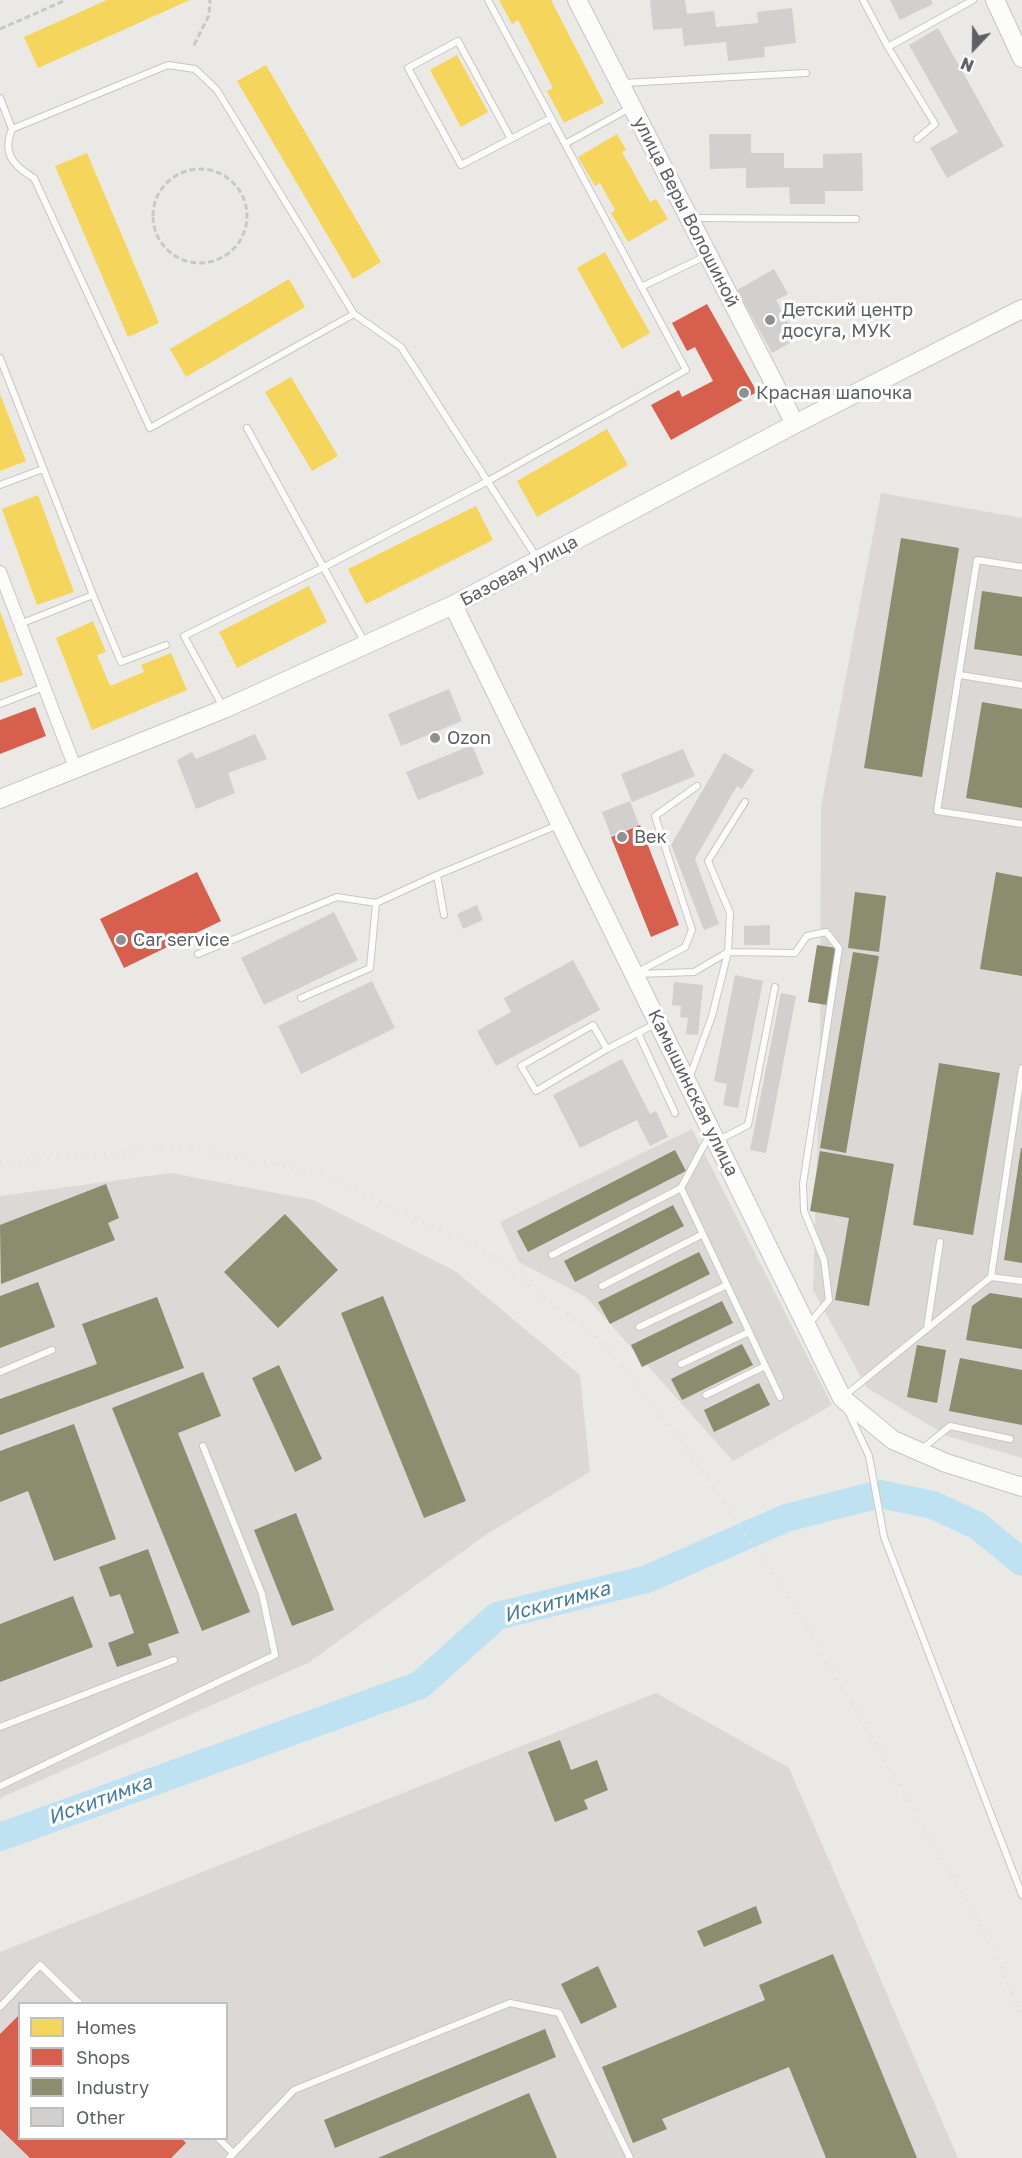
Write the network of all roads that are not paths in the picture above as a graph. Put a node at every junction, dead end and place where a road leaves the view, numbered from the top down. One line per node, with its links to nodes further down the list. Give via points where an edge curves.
1 (488, 0): 12 (lane)
2 (577, 0): 9 (street, улица Веры Волошиной)
3 (863, 0): 6 (lane)
4 (973, 0): 6 (lane)
5 (995, 0): 7 (street)
6 (888, 47): 15 (lane, via 935,124)
7 (1022, 58)
8 (806, 72): 9 (lane)
9 (620, 83): 11 (street, улица Веры Волошиной)
10 (0, 98): 13 (lane)
11 (632, 107): 16 (lane); 17 (street, улица Веры Волошиной)
12 (551, 118): 14 (lane); 16 (lane)
13 (12, 129): 22 (lane, via 168,65 195,69 217,90); 22 (lane, via 7,140 9,154 18,169 34,178 150,428)
14 (511, 139): 14 (lane, via 461,165 408,68 458,41)
15 (917, 139)
16 (565, 144): 20 (lane)
17 (689, 218): 18 (lane); 19 (street, улица Веры Волошиной)
18 (856, 219)
19 (708, 255): 20 (lane); 24 (street, улица Веры Волошиной)
20 (641, 287): 27 (lane, via 686,370)
21 (1022, 309): 24 (street, Базовая улица)
22 (354, 314): 27 (lane, via 401,347)
23 (0, 358): 26 (lane)
24 (795, 424): 29 (street, Базовая улица)
25 (247, 428): 30 (lane)
26 (44, 469): 28 (lane); 33 (lane)
27 (488, 481): 29 (lane); 30 (lane)
28 (0, 485)
29 (538, 561): 34 (street, Базовая улица)
30 (324, 567): 37 (lane); 42 (lane, via 184,636)
31 (1022, 567): 38 (lane, via 977,560)
32 (1, 575): 35 (street)
33 (93, 596): 35 (lane); 36 (lane, via 121,662)
34 (453, 605): 37 (street, Базовая улица); 47 (street, Камышинская улица)
35 (20, 624): 40 (street)
36 (166, 645)
37 (366, 646): 42 (street, Базовая улица)
38 (960, 675): 39 (lane); 48 (lane, via 937,811)
39 (1022, 685)
40 (44, 686): 41 (lane); 43 (street)
41 (0, 704)
42 (224, 709): 43 (street, Базовая улица)
43 (76, 770): 45 (street, Базовая улица)
44 (697, 786): 54 (lane, via 655,816 692,930 685,947)
45 (0, 799)
46 (745, 802): 52 (lane, via 708,861 730,913)
47 (561, 824): 49 (lane); 54 (street, Камышинская улица)
48 (1022, 824)
49 (436, 875): 50 (lane); 51 (lane)
50 (376, 903): 53 (lane, via 337,897); 56 (lane, via 370,968)
51 (444, 915)
52 (728, 952): 54 (lane, via 694,972); 61 (lane, via 712,1016); 72 (lane, via 795,952 807,936 826,932 839,948 804,1184 804,1211 824,1260 829,1300)
53 (198, 954)
54 (635, 974): 57 (street, Камышинская улица)
55 (775, 987): 63 (lane, via 748,1125)
56 (301, 998)
57 (658, 1022): 58 (lane); 61 (street, Камышинская улица)
58 (638, 1033): 59 (lane); 62 (lane)
59 (607, 1049): 59 (lane, via 593,1025 521,1066 536,1091)
60 (1022, 1068): 68 (lane)
61 (688, 1082): 63 (street, Камышинская улица)
62 (675, 1113)
63 (714, 1136): 64 (lane); 72 (street, Камышинская улица)
64 (681, 1188): 65 (lane); 67 (lane)
65 (703, 1234): 70 (lane); 71 (lane)
66 (940, 1242): 74 (lane)
67 (552, 1255)
68 (991, 1277): 69 (lane); 74 (lane)
69 (1022, 1281)
70 (727, 1285): 73 (lane); 75 (lane)
71 (602, 1286)
72 (807, 1326): 82 (street, Камышинская улица)
73 (639, 1327)
74 (927, 1329): 82 (lane)
75 (749, 1332): 77 (lane); 78 (lane)
76 (52, 1350): 79 (lane)
77 (681, 1364)
78 (765, 1366): 80 (lane); 81 (lane)
79 (0, 1372)
80 (706, 1395)
81 (780, 1397)
82 (842, 1398): 85 (street, Камышинская улица, via 893,1440); 90 (lane, via 869,1456 884,1537)
83 (1010, 1439): 85 (lane, via 950,1426)
84 (203, 1446): 89 (lane, via 262,1594 275,1655)
85 (920, 1452): 86 (street, Камышинская улица)
86 (1022, 1487)
87 (174, 1660): 88 (lane)
88 (0, 1727)
89 (0, 1786)
90 (1022, 1895)
91 (78, 2002): 92 (lane, via 40,1965)
92 (0, 2007)
93 (220, 2140): 94 (lane)
94 (231, 2156): 95 (lane, via 294,2090 510,2003 559,2013)
95 (630, 2158)

